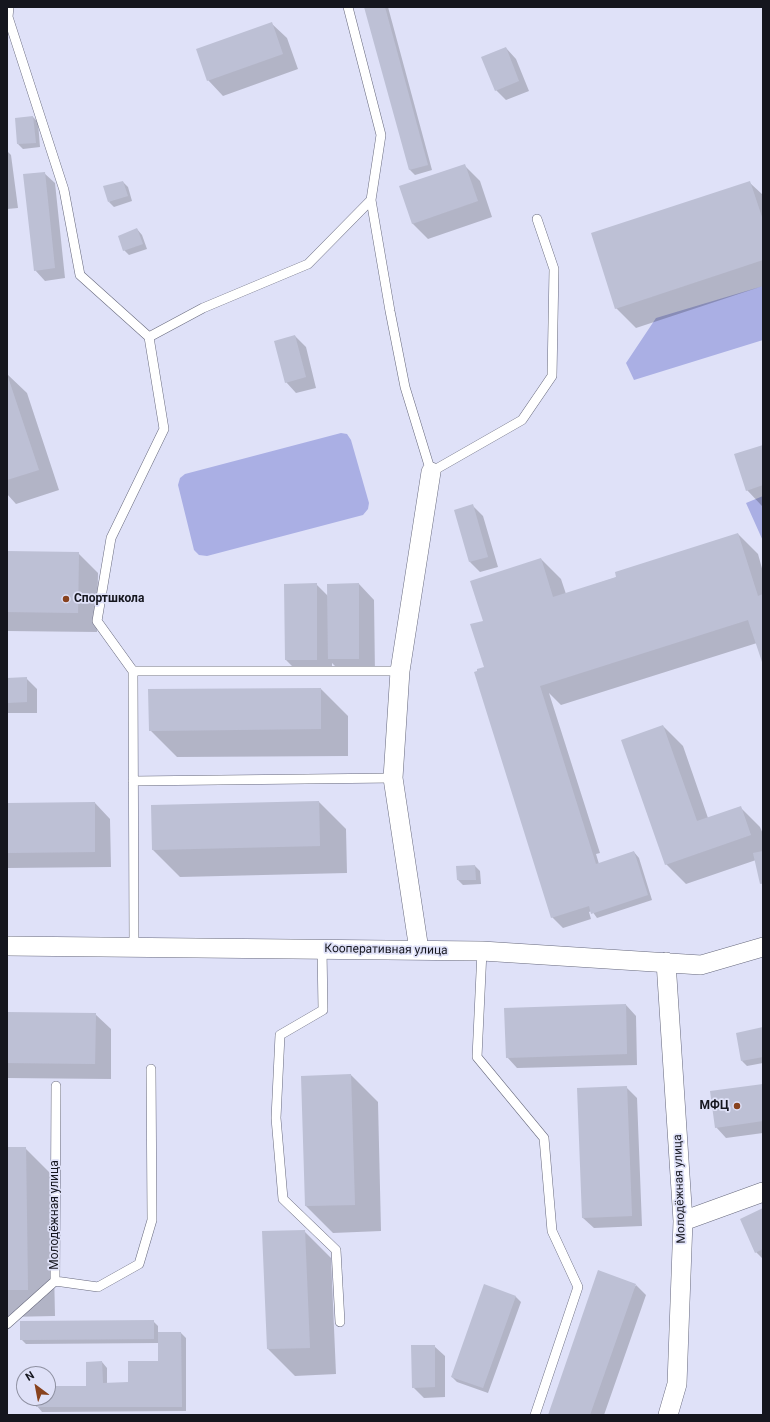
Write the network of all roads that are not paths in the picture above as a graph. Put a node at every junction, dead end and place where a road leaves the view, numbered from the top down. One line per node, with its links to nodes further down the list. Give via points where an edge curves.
1 (9, 7): 5 (lane, via 8,17 64,190 80,275)
2 (348, 7): 3 (lane, via 381,135)
3 (371, 200): 5 (lane, via 308,264 203,308); 6 (lane, via 406,386)
4 (537, 219): 6 (lane, via 554,269 552,376 522,420)
5 (149, 337): 7 (lane, via 164,428 111,538 97,622)
6 (431, 472): 8 (street)
7 (133, 671): 8 (lane); 10 (lane)
8 (400, 671): 9 (street)
9 (393, 778): 10 (lane); 15 (street)
10 (133, 781): 12 (lane)
11 (7, 946): 12 (street, Кооперативная улица)
12 (134, 947): 14 (street, Кооперативная улица)
13 (763, 947): 17 (street, Кооперативная улица, via 700,964)
14 (322, 949): 15 (street, Кооперативная улица); 23 (lane, via 323,1010 280,1035 276,1118 283,1199 336,1250)
15 (419, 950): 16 (street, Кооперативная улица)
16 (482, 951): 17 (street, Кооперативная улица); 25 (lane, via 477,1057 544,1138 552,1231 578,1287)
17 (666, 962): 21 (street, Молодёжная улица)
18 (151, 1069): 22 (lane, via 152,1220 139,1264 98,1287)
19 (56, 1086): 22 (lane, Молодёжная улица)
20 (763, 1192): 21 (street)
21 (683, 1221): 26 (street, Молодёжная улица, via 677,1384)
22 (55, 1281): 24 (lane, Молодёжная улица)
23 (340, 1322)
24 (7, 1324)
25 (535, 1415)
26 (668, 1415)

